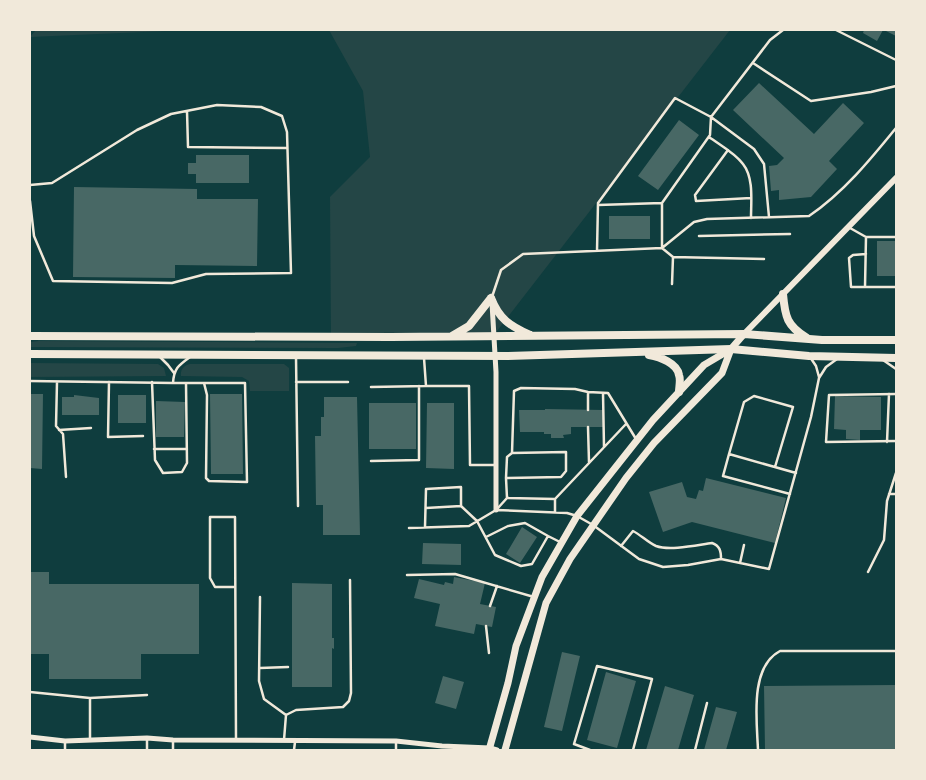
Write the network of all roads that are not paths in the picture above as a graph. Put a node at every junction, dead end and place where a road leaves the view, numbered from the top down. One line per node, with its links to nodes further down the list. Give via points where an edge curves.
1 (783, 30): 4 (lane, via 770,40)
2 (836, 30): 3 (lane)
3 (896, 60)
4 (752, 63): 5 (lane, via 812,101); 7 (lane)
5 (896, 86)
6 (187, 111): 10 (lane, via 217,105 261,107 282,116); 10 (lane, via 188,147); 13 (lane, via 170,114 138,130 52,184)
7 (711, 117): 9 (lane); 17 (lane, via 675,98); 18 (lane, via 754,149 764,164)
8 (896, 128): 18 (lane, via 856,176 821,208 809,216)
9 (709, 137): 11 (lane); 16 (lane)
10 (287, 148): 15 (lane, via 291,273 206,274 172,283 53,281 34,236)
11 (728, 150): 14 (lane, via 744,164); 14 (lane, via 695,195 696,200)
12 (896, 178): 20 (street)
13 (30, 185)
14 (751, 198): 19 (lane)
15 (30, 201)
16 (662, 203): 17 (lane); 25 (lane)
17 (598, 205): 26 (lane)
18 (770, 217): 19 (lane)
19 (751, 218): 25 (lane, via 694,222)
20 (848, 228): 23 (lane); 33 (street)
21 (790, 234): 22 (lane)
22 (699, 236)
23 (866, 237): 24 (lane); 27 (lane)
24 (896, 237)
25 (662, 248): 26 (lane); 28 (lane)
26 (597, 251): 34 (lane, via 524,254 501,270)
27 (866, 254): 31 (lane); 31 (lane, via 849,258 851,286)
28 (673, 257): 29 (lane); 30 (lane)
29 (764, 259)
30 (672, 284)
31 (864, 287): 32 (lane)
32 (896, 287)
33 (783, 294): 35 (street); 40 (main road, via 784,314 789,323)
34 (491, 298): 37 (street); 38 (main road, via 502,318); 39 (main road, via 469,326)
35 (744, 334): 38 (main road); 40 (main road); 42 (main road)
36 (30, 336): 39 (main road)
37 (494, 336): 38 (main road); 39 (main road); 49 (street)
38 (533, 336)
39 (450, 337)
40 (808, 339): 41 (main road)
41 (896, 340)
42 (731, 349): 43 (main road); 50 (main road); 70 (main road, via 704,365); 108 (main road, via 722,372 654,443)
43 (632, 353): 49 (main road); 70 (main road, via 658,356 673,366 680,374)
44 (30, 354): 45 (main road)
45 (158, 356): 46 (main road); 55 (lane)
46 (191, 356): 47 (main road); 55 (lane)
47 (296, 356): 48 (main road); 61 (lane)
48 (424, 356): 49 (main road); 67 (lane)
49 (495, 356): 90 (street)
50 (809, 356): 51 (main road); 56 (lane)
51 (840, 357): 52 (main road); 56 (lane, via 826,367)
52 (879, 358): 53 (main road); 54 (lane)
53 (896, 358)
54 (896, 369)
55 (174, 373): 63 (lane)
56 (819, 378): 92 (lane)
57 (30, 382): 58 (lane)
58 (57, 382): 59 (lane); 78 (lane, via 56,426)
59 (109, 382): 60 (lane); 79 (lane, via 108,437)
60 (152, 382): 63 (lane); 84 (lane)
61 (296, 382): 62 (lane); 101 (lane)
62 (348, 382)
63 (173, 383): 64 (lane)
64 (186, 383): 65 (lane); 85 (lane)
65 (204, 383): 65 (lane, via 245,384 246,482 209,481 206,478 207,395)
66 (419, 386): 67 (lane); 68 (lane); 88 (lane, via 419,460)
67 (426, 386): 90 (lane, via 469,386 470,464)
68 (371, 387)
69 (588, 392): 71 (lane); 74 (lane); 86 (lane, via 530,388 514,391)
70 (679, 392): 80 (main road)
71 (603, 393): 75 (lane, via 612,397); 83 (lane)
72 (889, 394): 73 (lane); 82 (lane); 82 (lane, via 829,395 826,442)
73 (896, 394)
74 (588, 410)
75 (626, 424): 80 (lane); 83 (lane)
76 (588, 427): 89 (lane)
77 (91, 428): 78 (lane)
78 (59, 430): 94 (lane, via 63,434)
79 (143, 436)
80 (636, 440): 106 (main road)
81 (896, 441): 82 (lane)
82 (887, 442)
83 (604, 447): 89 (lane)
84 (154, 449): 85 (lane); 85 (lane, via 155,460 163,473 182,472 187,463)
85 (187, 449)
86 (512, 453): 95 (lane, via 506,456); 95 (lane, via 566,452 566,471 561,477)
87 (729, 454): 91 (lane); 91 (lane, via 744,402 754,396 793,407); 96 (lane, via 723,476)
88 (371, 461)
89 (589, 462): 100 (lane)
90 (497, 464): 104 (street)
91 (775, 467): 92 (lane)
92 (796, 473): 96 (lane)
93 (896, 473): 97 (lane)
94 (66, 477)
95 (506, 478): 99 (lane)
96 (790, 494): 117 (lane, via 770,569)
97 (889, 494): 98 (lane); 118 (lane, via 884,540)
98 (896, 494)
99 (507, 498): 100 (lane); 104 (lane)
100 (556, 499): 105 (lane)
101 (298, 506)
102 (461, 506): 103 (lane); 103 (lane, via 461,487 426,490); 107 (lane)
103 (426, 508): 110 (lane)
104 (496, 510): 105 (lane); 107 (lane)
105 (555, 513): 106 (lane)
106 (577, 516): 108 (lane); 113 (main road)
107 (477, 521): 110 (lane, via 469,526); 112 (lane)
108 (593, 525): 115 (lane); 151 (main road, via 570,558 546,603)
109 (409, 528): 110 (lane)
110 (425, 528)
111 (548, 536): 112 (lane, via 525,523 508,526); 112 (lane, via 532,564 521,566 495,555); 113 (lane)
112 (486, 537)
113 (561, 543): 124 (main road)
114 (744, 545): 117 (lane)
115 (621, 546): 116 (lane, via 639,559 663,567); 116 (lane, via 633,531 659,547 712,543 721,550)
116 (721, 559): 117 (lane)
117 (740, 563)
118 (868, 572)
119 (407, 575): 121 (lane, via 455,574)
120 (350, 580): 135 (lane, via 349,701 343,707 296,710)
121 (497, 585): 124 (lane); 125 (lane)
122 (235, 587): 122 (lane, via 235,516 210,517 210,578 215,587); 140 (lane)
123 (260, 597): 130 (lane)
124 (534, 597): 145 (main road, via 516,646)
125 (490, 606)
126 (486, 626): 128 (lane)
127 (896, 651): 155 (lane, via 780,651 775,654 766,665 757,690)
128 (489, 653)
129 (288, 667): 130 (lane)
130 (260, 668): 135 (lane, via 264,699)
131 (30, 692): 133 (lane)
132 (147, 695): 133 (lane)
133 (90, 698): 138 (lane)
134 (707, 703): 154 (lane)
135 (286, 715): 141 (lane)
136 (30, 737): 144 (street)
137 (147, 738): 138 (street); 139 (street); 147 (lane)
138 (90, 740): 144 (street)
139 (173, 740): 140 (street); 148 (lane)
140 (236, 740): 141 (street)
141 (284, 740): 142 (street)
142 (294, 740): 143 (street); 149 (lane)
143 (396, 741): 145 (street); 150 (lane)
144 (65, 742): 146 (lane)
145 (492, 749)
146 (65, 750)
147 (147, 750)
148 (173, 750)
149 (294, 750)
150 (396, 750)
151 (505, 750)
152 (590, 750): 153 (lane, via 574,744 598,666 652,678)
153 (632, 750)
154 (695, 750)
155 (758, 750)

